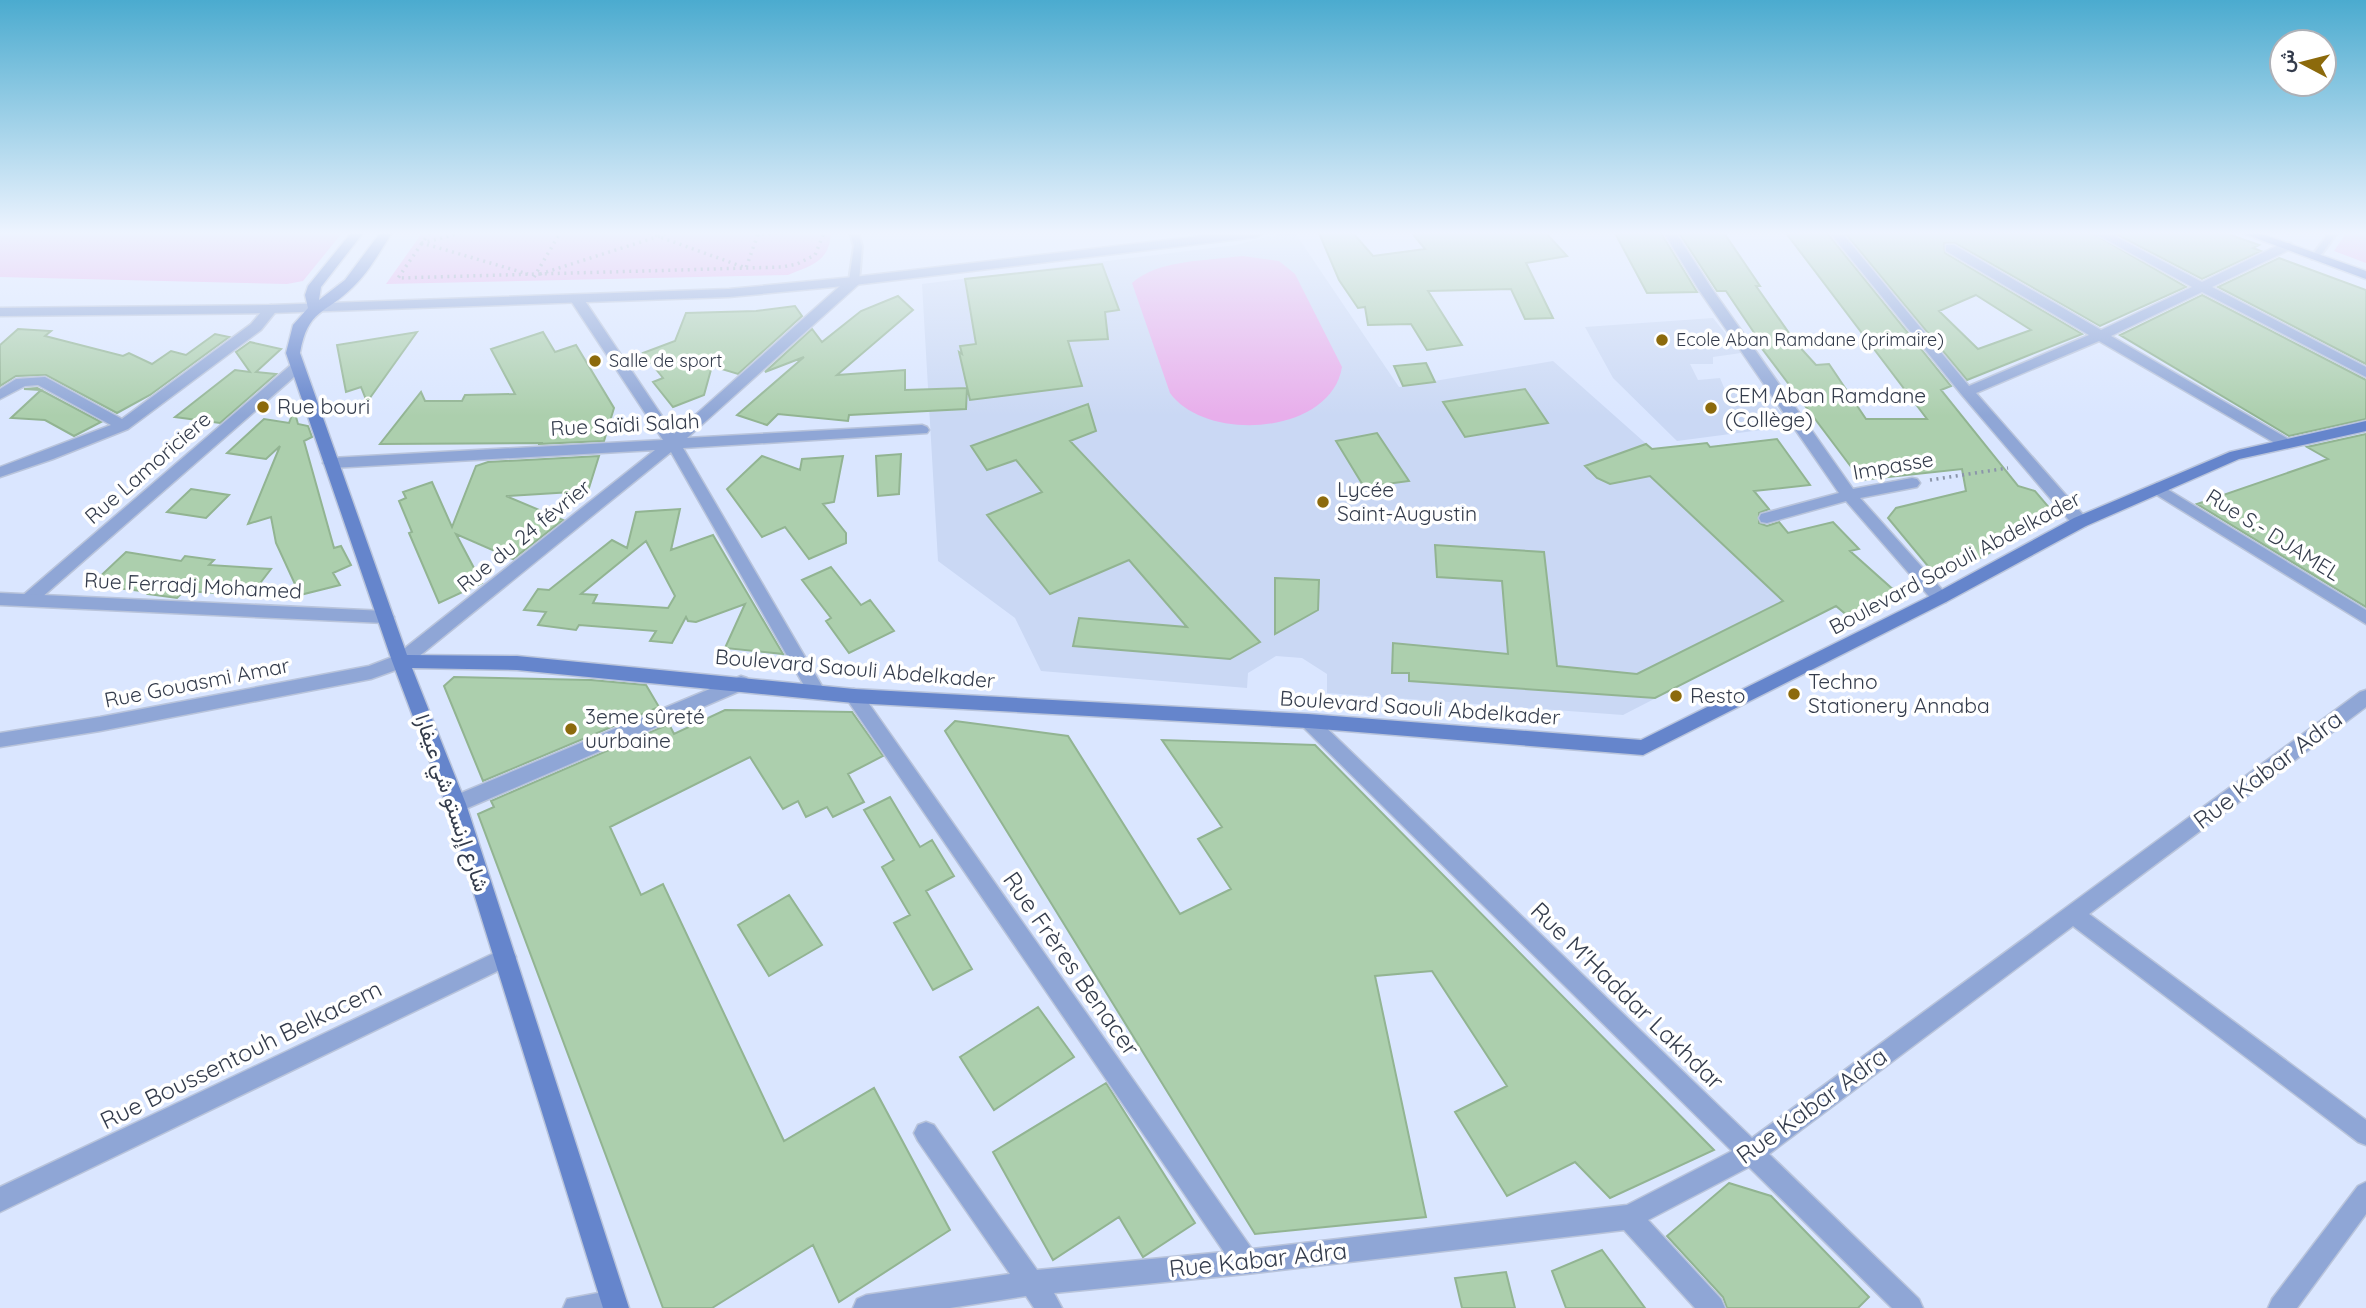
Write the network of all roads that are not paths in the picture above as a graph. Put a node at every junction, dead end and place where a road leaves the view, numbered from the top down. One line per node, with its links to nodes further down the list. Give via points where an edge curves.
1 (312, 294): 11 (main road, شارع إرنستو شي عيفارا)
2 (333, 294): 11 (main road, شارع إرنستو شي عيفارا)
3 (697, 294): 10 (street)
4 (839, 294): 22 (street, Rue du 24 février)
5 (1709, 294): 28 (street)
6 (1886, 294): 17 (street)
7 (2030, 294): 14 (street)
8 (2185, 294): 14 (street)
9 (2216, 294): 16 (street)
10 (576, 298): 11 (street); 22 (street)
11 (314, 307): 12 (street); 15 (main road, شارع إرنستو شي عيفارا, via 294,338)
12 (271, 309): 13 (street); 19 (street, via 256,327)
13 (0, 312)
14 (2101, 335): 17 (street); 23 (street)
15 (297, 367): 24 (main road, شارع إرنستو شي عيفارا); 33 (street, Rue Lamoriciere)
16 (2366, 373)
17 (1967, 392): 30 (street)
18 (0, 395): 19 (street, via 21,382 40,380)
19 (123, 426): 25 (street)
20 (2366, 426): 23 (main road, Boulevard Saouli Abdelkader)
21 (922, 430): 22 (street, Rue Saïdi Salah)
22 (673, 443): 24 (street, Rue Saïdi Salah); 36 (street, Rue du 24 février); 38 (street)
23 (2286, 443): 27 (main road, Boulevard Saouli Abdelkader, via 2235,456)
24 (331, 464): 34 (main road, شارع إرنستو شي عيفارا)
25 (0, 472)
26 (1912, 483): 28 (street, Impasse)
27 (2157, 488): 30 (main road, Boulevard Saouli Abdelkader); 35 (street, Rue S.- DJAMEL)
28 (1850, 495): 29 (street, Impasse); 31 (street)
29 (1767, 518)
30 (2080, 522): 31 (main road, Boulevard Saouli Abdelkader)
31 (1940, 598): 41 (main road, Boulevard Saouli Abdelkader, via 1643,748)
32 (0, 599): 33 (street, Rue Ferradj Mohamed)
33 (27, 601): 34 (street, Rue Ferradj Mohamed)
34 (385, 617): 36 (main road, شارع إرنستو شي عيفارا)
35 (2366, 618)
36 (401, 661): 37 (main road, Boulevard Saouli Abdelkader, via 517,663); 42 (street, Rue Gouasmi Amar, via 371,672); 43 (main road, شارع إرنستو شي عيفارا)
37 (741, 683): 38 (main road, Boulevard Saouli Abdelkader); 43 (street)
38 (816, 691): 39 (main road, Boulevard Saouli Abdelkader)
39 (853, 696): 41 (main road, Boulevard Saouli Abdelkader); 52 (street, Rue Frères Benacer)
40 (2366, 697): 44 (street, Rue Kabar Adra)
41 (1308, 721): 48 (street, Rue M'Haddar Lakhdar)
42 (0, 740)
43 (456, 804): 45 (main road, شارع إرنستو شي عيفارا)
44 (2073, 914): 47 (street); 48 (street, Rue Kabar Adra)
45 (505, 957): 50 (street, Rue Boussentouh Belkacem); 54 (main road, شارع إرنستو شي عيفارا)
46 (926, 1133): 53 (street)
47 (2366, 1134)
48 (1750, 1154): 51 (street, Rue Kabar Adra); 59 (street, Rue M'Haddar Lakhdar)
49 (2366, 1194): 60 (street)
50 (0, 1200)
51 (1629, 1217): 52 (street, Rue Kabar Adra); 58 (street)
52 (1246, 1262): 53 (street, Rue Kabar Adra)
53 (1032, 1283): 56 (street, Rue Kabar Adra); 57 (street)
54 (615, 1306): 55 (street)
55 (576, 1308)
56 (866, 1308)
57 (1049, 1308)
58 (1713, 1308)
59 (1910, 1308)
60 (2281, 1308)

